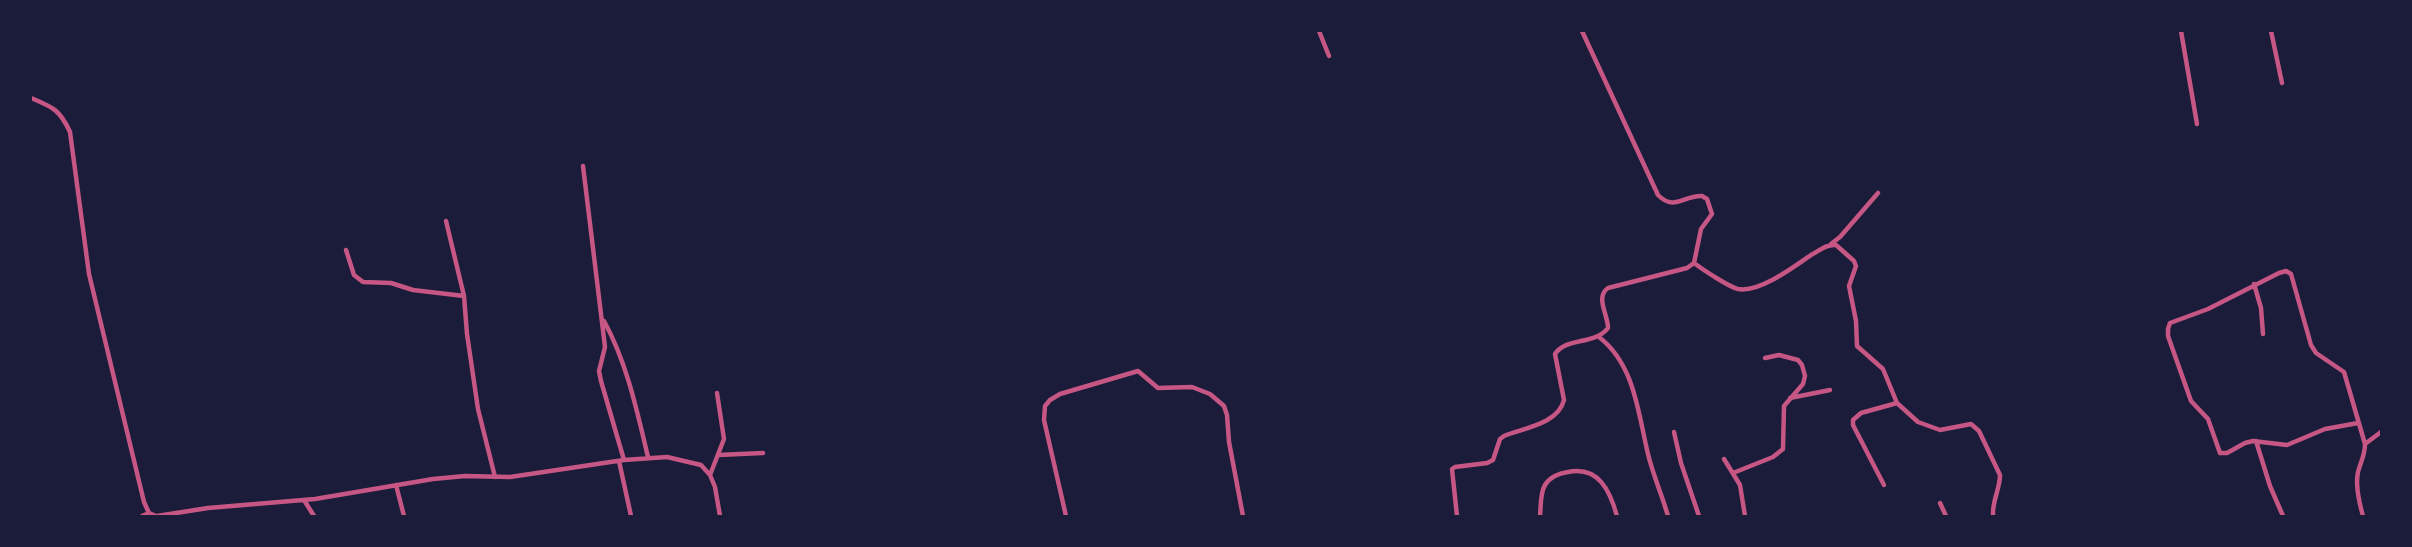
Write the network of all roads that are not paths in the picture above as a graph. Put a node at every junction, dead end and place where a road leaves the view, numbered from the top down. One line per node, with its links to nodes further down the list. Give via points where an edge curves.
1 (1319, 31): 5 (street)
2 (1582, 31): 14 (street, via 1658,195 1671,203 1702,196 1712,209 1701,229)
3 (2181, 31): 8 (street)
4 (2271, 31): 6 (street)
5 (1328, 56)
6 (2282, 83)
7 (31, 98): 43 (street, via 55,108 70,132 89,274)
8 (2197, 124)
9 (583, 166): 17 (street)
10 (1878, 193): 12 (street)
11 (446, 221): 16 (street)
12 (1831, 244): 14 (street, via 1782,274 1746,289 1728,284); 24 (street, via 1836,245 1856,266 1849,286 1857,346 1883,369)
13 (346, 250): 16 (street, via 354,275 363,282 391,283 414,290)
14 (1694, 263): 19 (street, via 1687,268 1603,291 1608,328)
15 (2254, 284): 18 (street, via 2261,308); 25 (street, via 2286,271 2291,274 2311,345 2316,353 2344,372); 28 (street, via 2170,323 2168,329 2192,401 2208,419 2220,453)
16 (464, 296): 38 (street, via 472,376)
17 (602, 319): 32 (street, via 623,363); 34 (street, via 605,347 600,381)
18 (2263, 334)
19 (1599, 337): 53 (street, via 1564,346 1555,354 1564,400 1558,414 1504,436 1500,439 1496,456 1487,463 1452,469); 56 (street, via 1616,354 1631,386)
20 (1765, 358): 23 (street, via 1789,356 1802,365 1803,384)
21 (1830, 390): 23 (street)
22 (717, 394): 31 (street, via 724,428)
23 (1788, 399): 36 (street, via 1783,412 1783,449 1773,457)
24 (1897, 403): 40 (street, via 1861,413 1853,420); 60 (street, via 1930,428 1940,430 1971,424 1979,431 2000,475 1992,507)
25 (2358, 423): 28 (street, via 2325,429 2287,445); 29 (street)
26 (1674, 432): 57 (street)
27 (2381, 432): 29 (street)
28 (2256, 441): 61 (street)
29 (2365, 444): 62 (street, via 2357,484)
30 (763, 453): 31 (street)
31 (718, 455): 37 (street)
32 (648, 457): 34 (street); 37 (street, via 668,456 686,460 701,465)
33 (1724, 458): 36 (street)
34 (624, 460): 35 (street)
35 (619, 461): 38 (street); 49 (street)
36 (1733, 473): 58 (street, via 1742,491)
37 (710, 475): 50 (street, via 716,487)
38 (494, 477): 39 (street, via 465,476)
39 (396, 485): 41 (street); 48 (street)
40 (1884, 485)
41 (304, 500): 44 (street); 47 (street)
42 (1940, 503): 59 (street)
43 (149, 513): 45 (street); 46 (street)
44 (183, 514): 46 (street)
45 (142, 516)
46 (156, 516)
47 (314, 516)
48 (404, 516)
49 (631, 516)
50 (720, 516)
51 (1066, 516): 52 (street, via 1044,420 1045,406 1065,392 1138,371 1158,388 1192,388 1210,394 1224,406)
52 (1243, 516)
53 (1457, 516)
54 (1540, 516): 55 (street, via 1545,485 1555,476 1574,471 1590,473 1602,483 1611,495)
55 (1617, 516)
56 (1668, 516)
57 (1699, 516)
58 (1746, 516)
59 (1946, 516)
60 (1993, 516)
61 (2283, 516)
62 (2363, 516)

